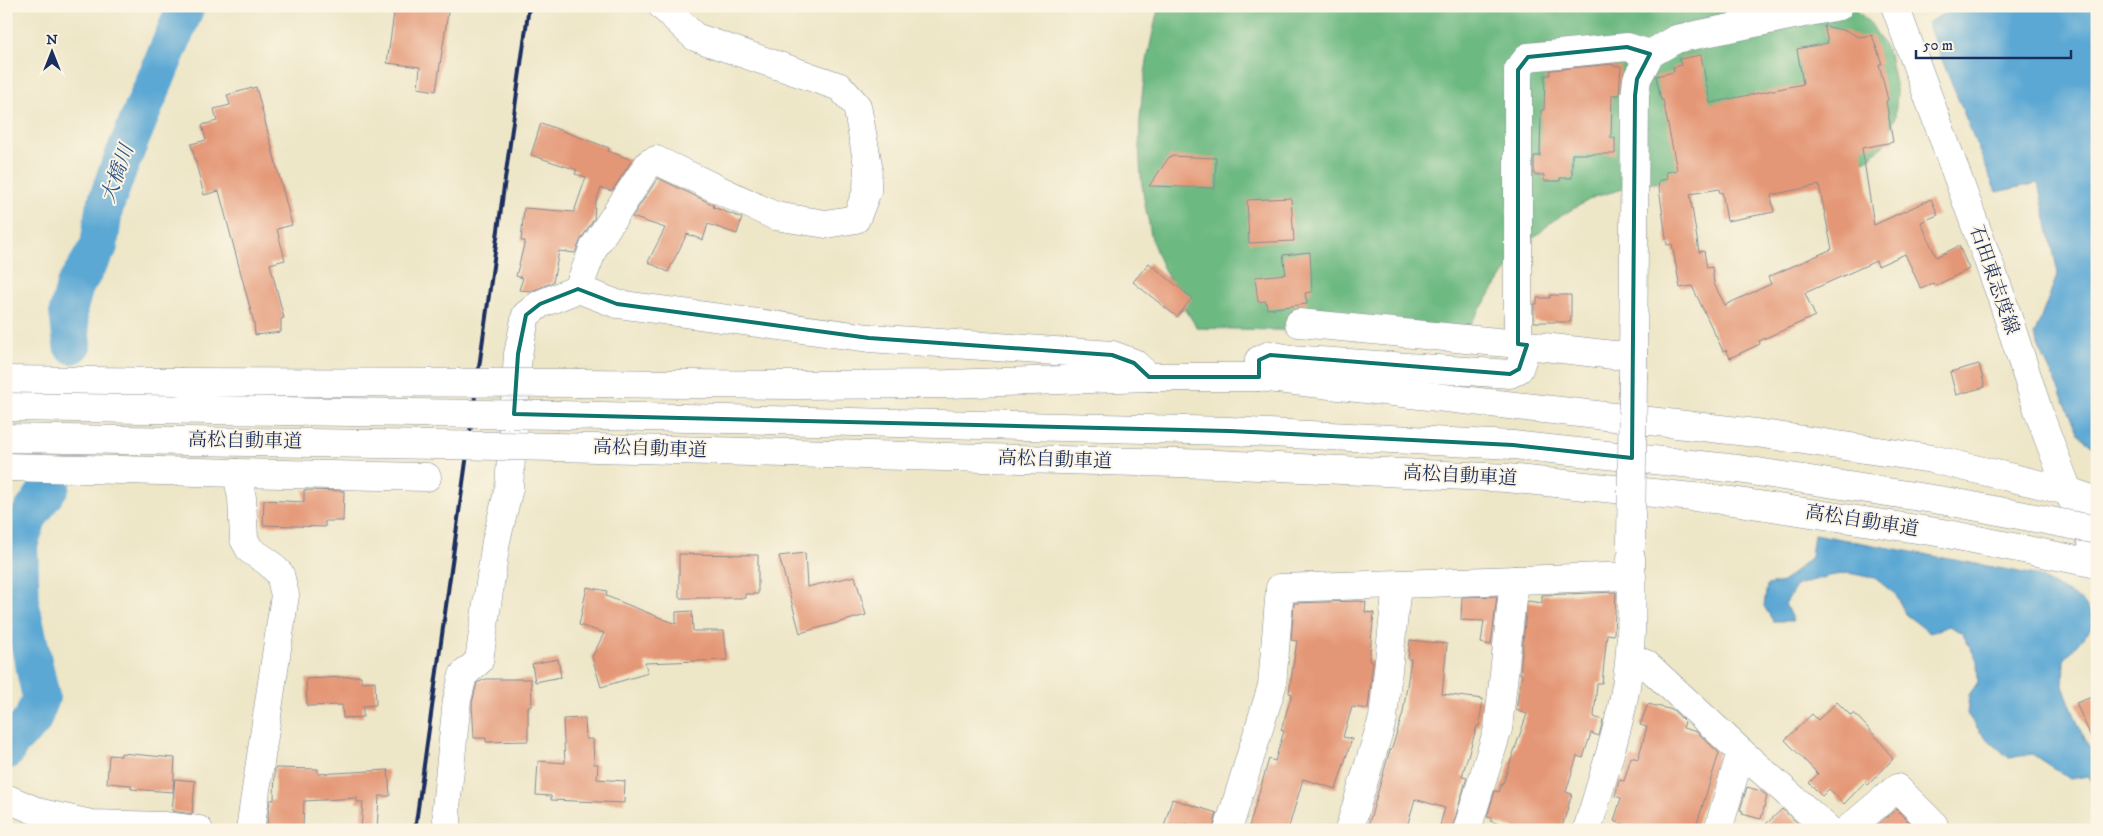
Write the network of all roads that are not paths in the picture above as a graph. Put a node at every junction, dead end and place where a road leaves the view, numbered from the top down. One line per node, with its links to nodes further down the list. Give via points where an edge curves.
1 (662, 6): 5 (main road, via 696,37 840,87 857,106 868,165 867,190 856,219 826,224 775,216 656,160 649,164 594,247)
2 (1839, 6): 4 (main road, via 1676,39)
3 (1895, 6): 17 (main road, 石田東志度線)
4 (1650, 54): 7 (main road, via 1627,47 1528,56 1518,70); 8 (main road, via 1637,80 1635,96)
5 (578, 289): 9 (main road, via 617,304 850,335 1112,355 1134,363); 30 (main road, via 540,304 526,315 518,354 509,488 496,541 479,660 463,675 457,700 446,808)
6 (1299, 322): 7 (main road)
7 (1523, 344): 8 (main road, via 1612,355); 10 (main road, via 1519,369 1510,374 1270,355 1259,360)
8 (1633, 365): 22 (main road, bridge)
9 (1149, 377): 10 (main road); 11 (main road, bridge, via 794,385)
10 (1259, 377): 17 (main road, via 1756,433 1932,459)
11 (6, 380)
12 (6, 407): 19 (main road, 高松自動車道, bridge, via 559,415 1239,432 1513,445 1738,469 1952,502)
13 (6, 438): 21 (main road, 高松自動車道, bridge, via 557,447 1265,467 1507,478 1732,501 1943,533)
14 (6, 467): 15 (main road)
15 (237, 473): 16 (main road); 29 (main road, via 244,539 250,550 280,574 285,595)
16 (427, 478)
17 (2068, 491): 18 (main road); 20 (main road, 石田東志度線)
18 (2097, 501)
19 (2097, 530)
20 (2097, 552)
21 (2097, 564)
22 (1632, 576): 23 (main road); 25 (main road)
23 (1514, 580): 24 (main road); 33 (main road, via 1498,729)
24 (1397, 585): 31 (main road, via 1280,588 1272,686); 32 (main road, via 1383,718)
25 (1630, 657): 26 (main road, via 1646,664); 34 (main road, via 1621,711)
26 (1741, 752): 35 (main road); 36 (main road)
27 (6, 798): 28 (main road, via 41,813 91,824)
28 (199, 830)
29 (250, 830)
30 (448, 830)
31 (1228, 830)
32 (1349, 830)
33 (1467, 830)
34 (1587, 830)
35 (1718, 830)
36 (1829, 830)
37 (1847, 830): 38 (main road, via 1897,788 1934,825)
38 (1935, 830)

